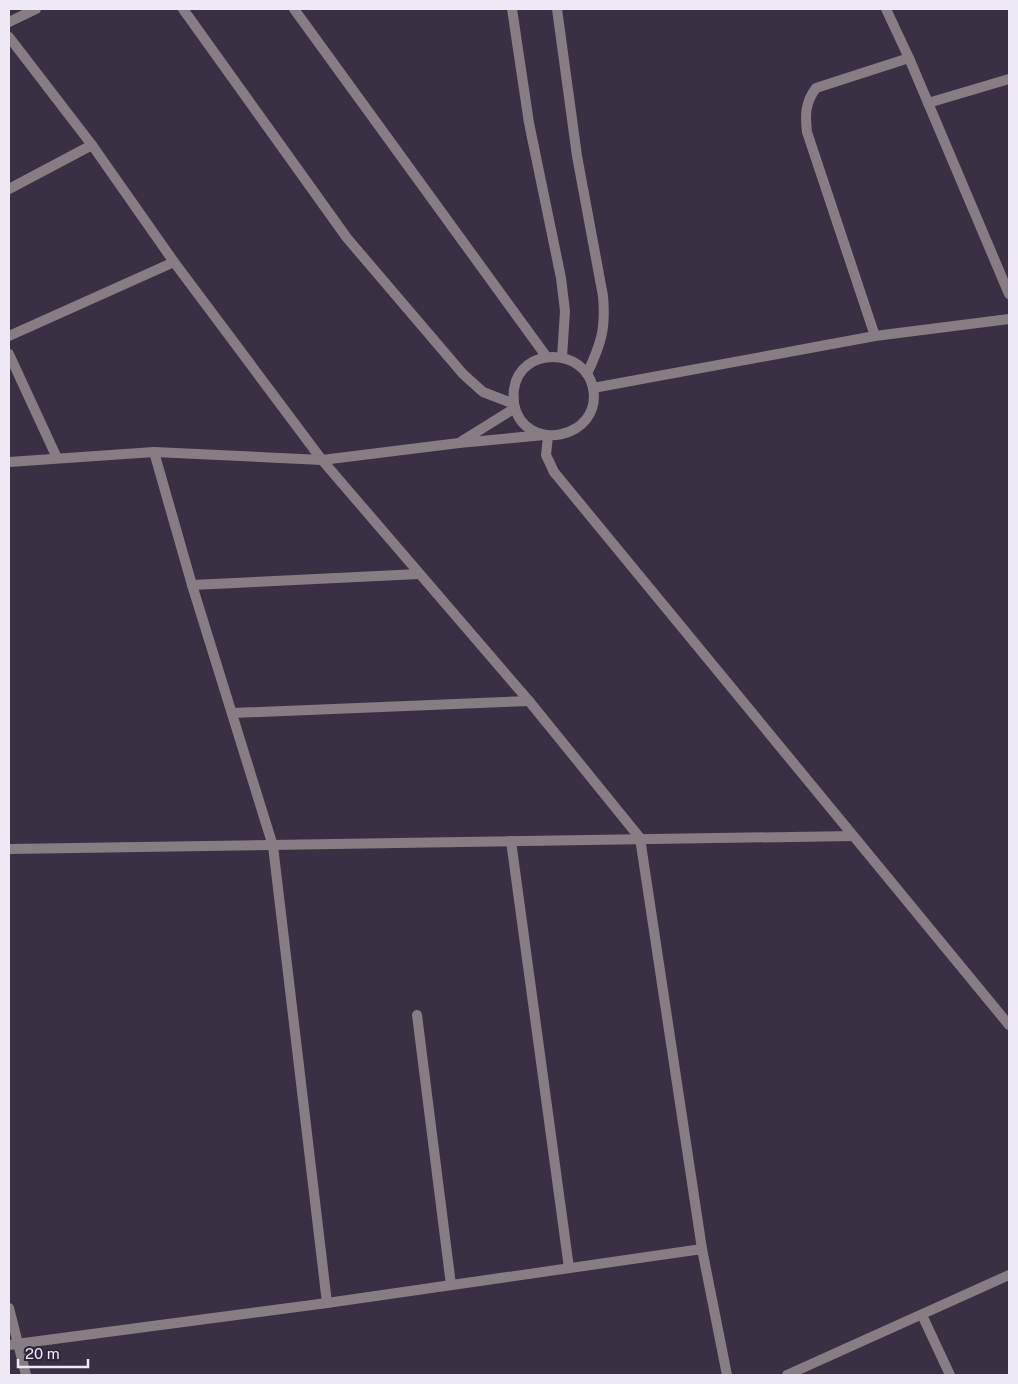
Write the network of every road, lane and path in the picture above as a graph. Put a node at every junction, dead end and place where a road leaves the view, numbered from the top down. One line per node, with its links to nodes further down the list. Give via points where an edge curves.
1 (36, 9): 7 (street)
2 (183, 9): 24 (street, via 347,238 462,374 483,392)
3 (294, 9): 20 (street)
4 (512, 9): 21 (street, via 530,123 561,278 565,311)
5 (557, 9): 22 (street, via 577,156 605,320 601,343)
6 (886, 9): 9 (street)
7 (9, 22)
8 (9, 37): 12 (street)
9 (909, 58): 11 (street); 18 (street, via 816,88 807,100 807,132)
10 (1009, 79): 11 (street)
11 (928, 103): 15 (street)
12 (92, 145): 13 (street); 14 (street)
13 (9, 188)
14 (174, 262): 17 (street); 29 (street)
15 (1009, 294)
16 (1009, 320): 18 (street)
17 (9, 336)
18 (875, 336): 23 (street)
19 (9, 354): 28 (street)
20 (546, 356): 21 (street); 24 (street, via 532,362 520,373 514,388)
21 (562, 357): 22 (street, via 576,363)
22 (587, 374): 23 (street)
23 (593, 388): 25 (street, via 588,418 577,429 563,435)
24 (514, 406): 25 (street, via 531,430); 26 (street)
25 (546, 436): 26 (street); 35 (street, via 546,455 554,472)
26 (459, 443): 29 (street)
27 (154, 452): 28 (street); 29 (street); 32 (street)
28 (57, 458): 30 (street)
29 (322, 460): 31 (street)
30 (9, 462)
31 (419, 574): 32 (street); 33 (street)
32 (192, 585): 34 (street)
33 (529, 701): 34 (street); 36 (street)
34 (233, 713): 38 (street)
35 (853, 836): 36 (street); 41 (street)
36 (640, 838): 37 (street); 42 (street)
37 (510, 841): 38 (street); 43 (street)
38 (273, 846): 39 (street); 46 (street)
39 (9, 849)
40 (417, 1016): 45 (street)
41 (1009, 1025)
42 (702, 1250): 43 (street); 51 (street)
43 (569, 1268): 45 (street)
44 (1009, 1275): 48 (street)
45 (451, 1285): 46 (street)
46 (327, 1303): 49 (street)
47 (9, 1308): 49 (street)
48 (922, 1315): 52 (street); 53 (street)
49 (13, 1344): 50 (street)
50 (26, 1375)
51 (727, 1375)
52 (787, 1375)
53 (950, 1375)

